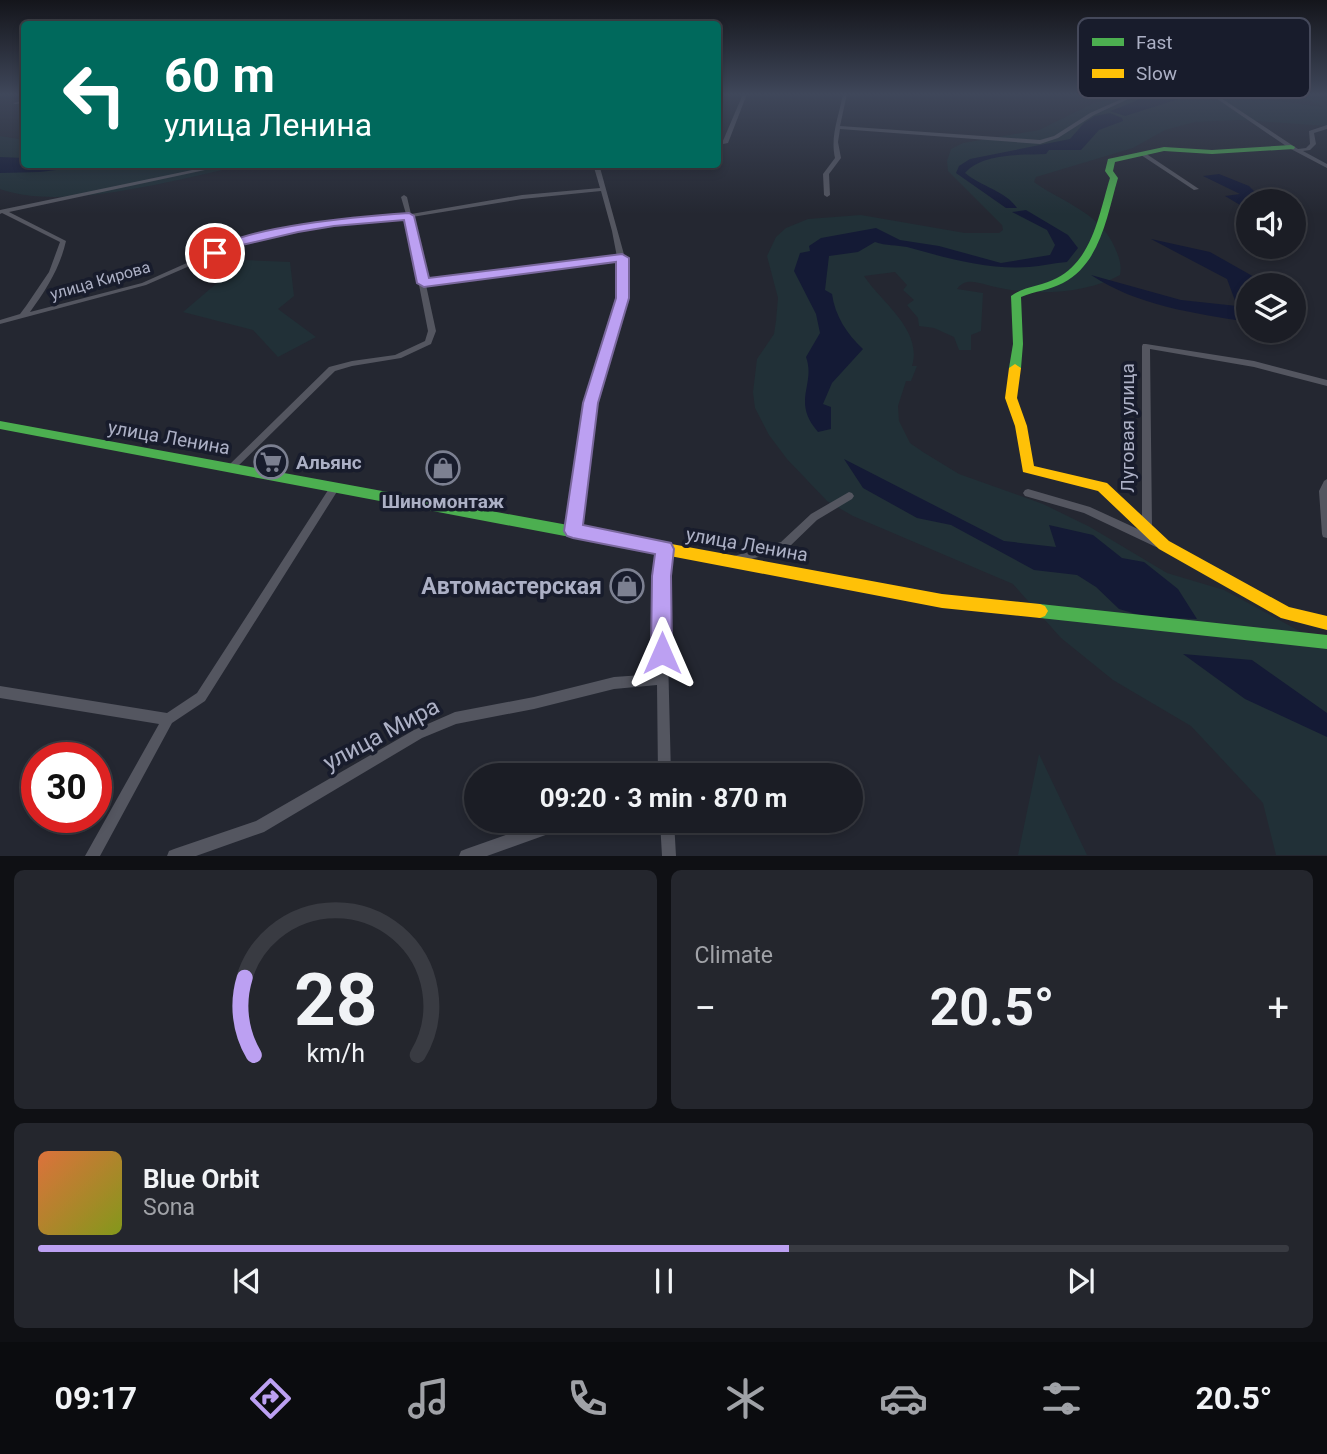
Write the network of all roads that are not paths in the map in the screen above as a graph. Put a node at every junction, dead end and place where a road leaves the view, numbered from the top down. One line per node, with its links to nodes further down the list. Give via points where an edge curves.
1 (729, 134): 7 (street)
2 (837, 134): 15 (street, via 838,158 826,174)
3 (932, 134): 4 (street, via 1041,142)
4 (1061, 134)
5 (1272, 134): 8 (street)
6 (1311, 134): 8 (street, via 1313,144 1308,149)
7 (725, 143)
8 (1294, 149): 9 (street, Луговая улица, via 1164,149); 10 (street)
9 (1143, 154): 14 (street); 30 (street, Луговая улица, via 1111,160 1108,171 1114,178 1087,261 1059,282 1016,296 1018,344 1011,398 1028,470 1102,487)
10 (1327, 166)
11 (212, 168): 17 (street)
12 (597, 168): 13 (street)
13 (603, 189): 18 (street, улица Кирова); 19 (street)
14 (1196, 189)
15 (827, 195)
16 (404, 197): 18 (street)
17 (1, 212): 21 (street, via 63,241 49,283)
18 (409, 216): 20 (street); 21 (street, улица Кирова, via 334,222 238,242 144,284)
19 (622, 258): 20 (street); 31 (street, via 623,298 591,403)
20 (424, 283): 25 (street, via 432,331 428,342 389,359 351,362 332,369)
21 (22, 317): 22 (street, улица Кирова)
22 (0, 322)
23 (1327, 383): 30 (street, Луговая улица, via 1254,364 1146,346)
24 (0, 425): 25 (street, улица Ленина)
25 (232, 467): 27 (street, улица Ленина)
26 (1327, 482): 32 (street)
27 (335, 487): 31 (street, улица Ленина); 40 (street, via 201,697)
28 (1028, 493): 33 (street, via 1087,510)
29 (849, 496): 35 (street, via 814,517 784,545)
30 (1147, 527): 33 (street, Луговая улица)
31 (573, 531): 34 (street, улица Ленина)
32 (1327, 534)
33 (1164, 545): 36 (street, Луговая улица, via 1286,613)
34 (665, 549): 35 (street, улица Ленина); 38 (street)
35 (734, 560): 37 (street, улица Ленина, via 942,601)
36 (1327, 623)
37 (1327, 642)
38 (662, 679): 41 (street); 45 (street, улица Мира, via 614,683 455,718 395,746 259,827)
39 (0, 692): 40 (street)
40 (168, 719): 44 (street)
41 (665, 763)
42 (531, 833): 46 (street)
43 (668, 833): 47 (street)
44 (92, 856)
45 (174, 856)
46 (466, 856)
47 (669, 856)

